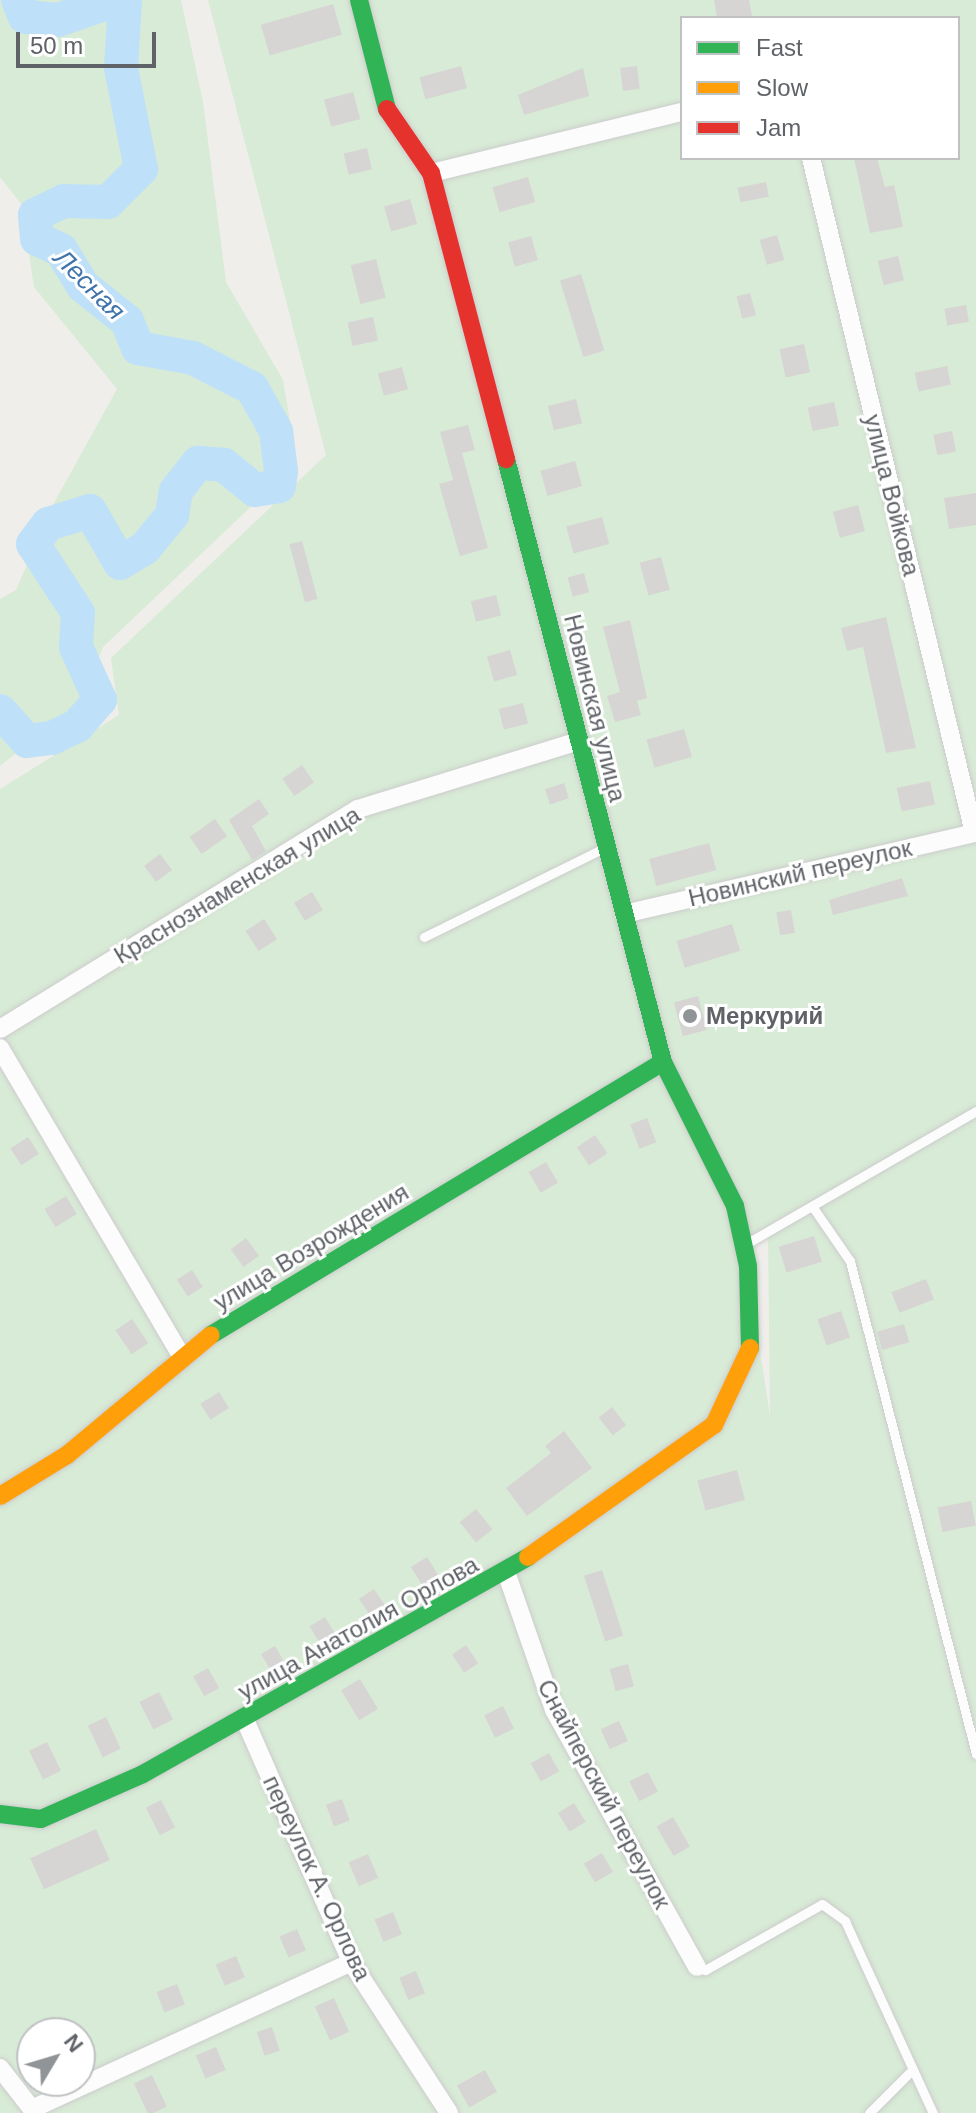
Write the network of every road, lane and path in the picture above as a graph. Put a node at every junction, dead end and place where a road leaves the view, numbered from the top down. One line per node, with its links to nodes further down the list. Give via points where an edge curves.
1 (359, 0): 4 (street, Новинская улица, via 389,117)
2 (680, 112): 4 (street)
3 (811, 160): 6 (street, улица Войкова)
4 (431, 173): 5 (street, Новинская улица)
5 (579, 741): 7 (street, Новинская улица); 10 (street, Краснознаменская улица, via 358,809)
6 (975, 833): 8 (street, Новинский переулок)
7 (606, 847): 8 (street, Новинская улица); 9 (lane)
8 (624, 914): 12 (street, Новинская улица)
9 (424, 937)
10 (0, 1029)
11 (0, 1048): 16 (street)
12 (663, 1062): 15 (street, Новинская улица, via 735,1206); 16 (street, улица Возрождения)
13 (976, 1111): 14 (lane)
14 (812, 1206): 15 (lane); 21 (lane, via 854,1274)
15 (744, 1246): 17 (street, Новинская улица, via 750,1357)
16 (180, 1354): 18 (street, улица Возрождения, via 67,1455)
17 (714, 1425): 19 (street, улица Анатолия Орлова)
18 (0, 1496)
19 (506, 1572): 20 (street, улица Анатолия Орлова); 24 (street, Снайперский переулок, via 554,1710)
20 (245, 1720): 22 (street, улица Анатолия Орлова, via 41,1819); 23 (street, переулок А. Орлова)
21 (976, 1754)
22 (0, 1814)
23 (351, 1962): 27 (street); 28 (street, переулок А. Орлова)
24 (697, 1967): 26 (lane, via 705,1970 822,1904 845,1921)
25 (0, 2068): 27 (street)
26 (909, 2073): 29 (lane); 30 (lane)
27 (33, 2111)
28 (449, 2113)
29 (869, 2113)
30 (933, 2113)

